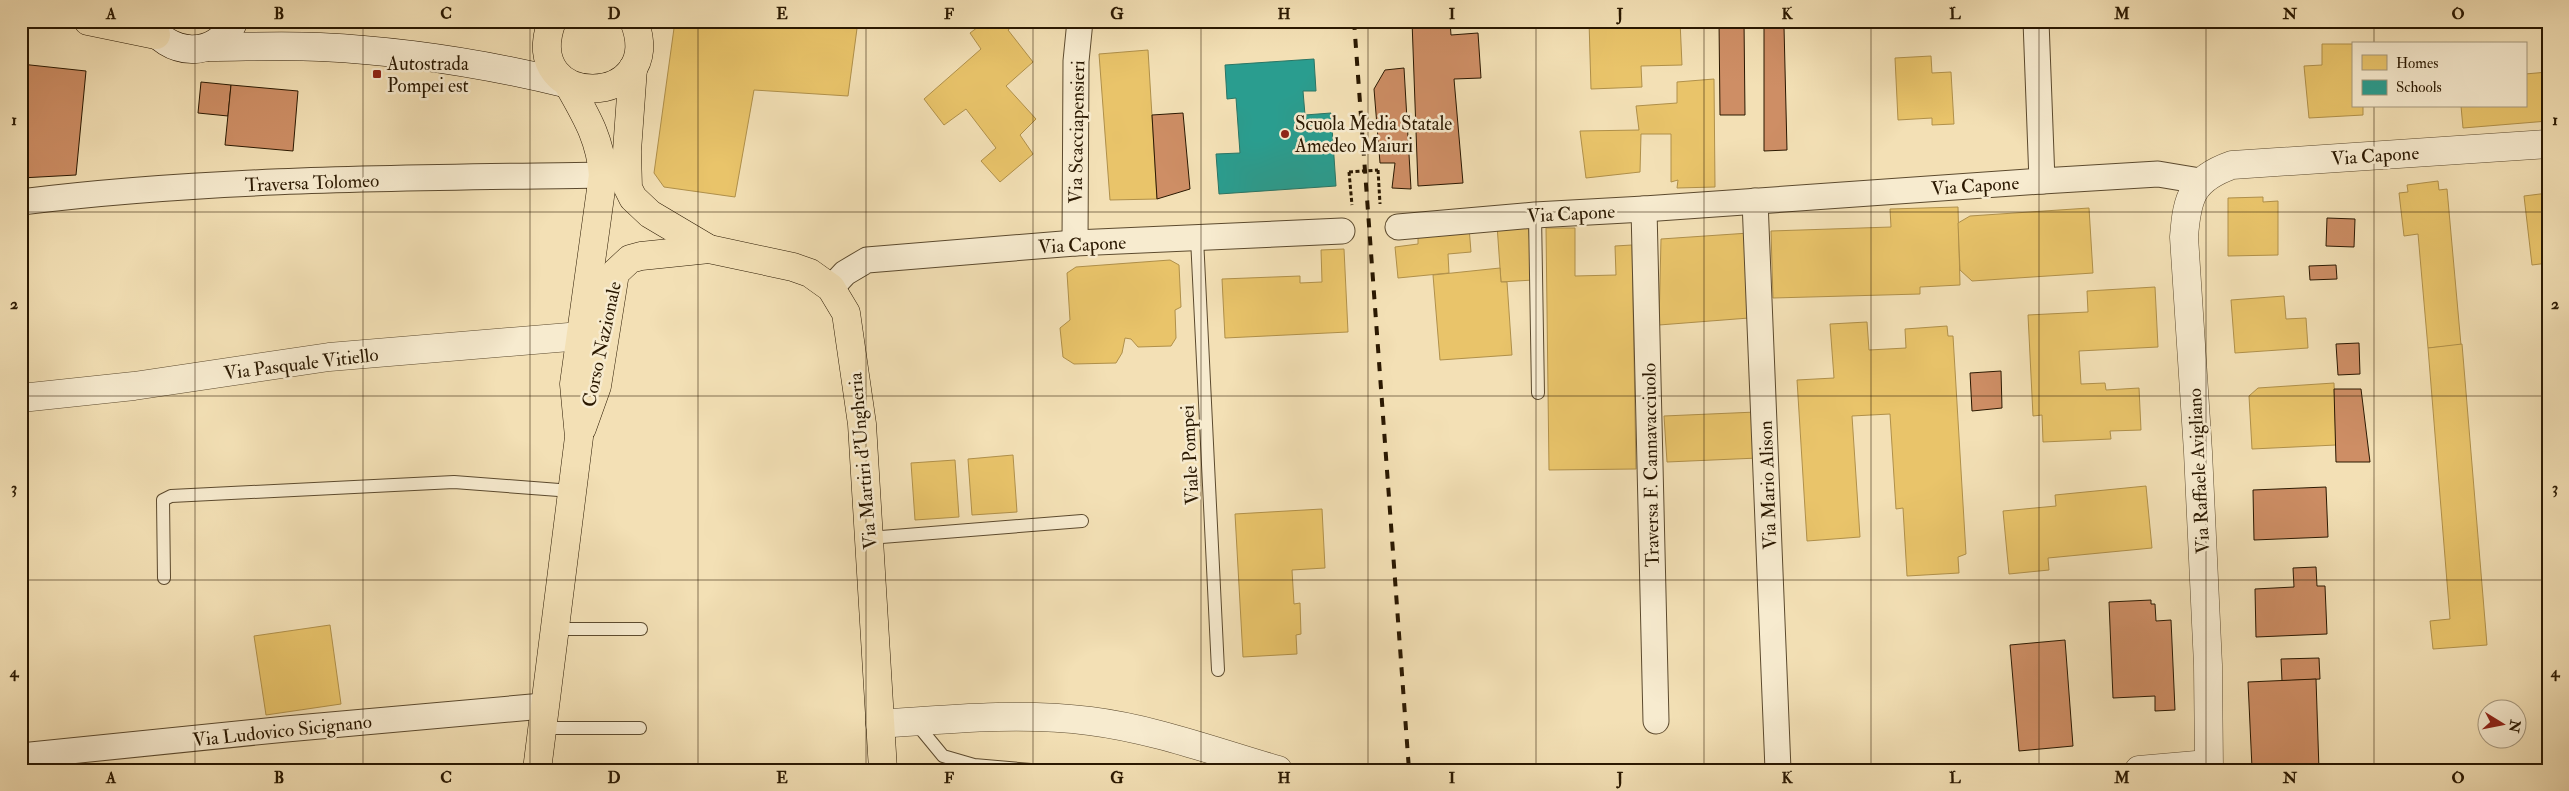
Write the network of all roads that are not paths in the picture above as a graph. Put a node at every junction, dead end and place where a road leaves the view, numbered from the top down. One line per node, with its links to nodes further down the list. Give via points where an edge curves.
1 (88, 21): 7 (main road)
2 (234, 21): 8 (street, via 222,39)
3 (552, 21): 10 (main road, Corso Nazionale, via 546,49 550,63)
4 (1080, 21): 22 (street, Via Scacciapensieri, via 1076,61)
5 (2036, 21): 13 (street)
6 (638, 25): 9 (main road, via 640,45)
7 (152, 28): 8 (street, via 167,44 181,49)
8 (209, 47): 10 (street, via 319,47 389,54 482,64)
9 (632, 68): 10 (main road, via 611,87 582,89); 23 (main road, via 628,188 633,198 650,214)
10 (568, 84): 12 (main road, Corso Nazionale, via 596,135)
11 (2548, 144): 14 (street, Via Capone, via 2232,165)
12 (603, 175): 16 (street, Traversa Tolomeo, via 334,180 83,194); 25 (main road, Corso Nazionale)
13 (2042, 181): 14 (street, Via Capone, via 2158,174); 15 (street, Via Capone)
14 (2200, 181): 42 (street, Via Raffaele Avigliano, via 2190,196 2184,238 2206,636)
15 (1755, 201): 17 (street, Via Capone); 47 (street, Via Mario Alison)
16 (21, 202)
17 (1644, 209): 18 (street, Via Capone); 37 (street, Traversa F. Cannavacciuolo)
18 (1535, 215): 19 (street, Via Capone); 26 (lane)
19 (1398, 227)
20 (1342, 231): 21 (street, Via Capone)
21 (1197, 238): 22 (street, Via Capone); 35 (lane, Viale Pompei)
22 (1075, 243): 24 (street, Via Capone, via 867,260 850,269)
23 (709, 249): 24 (main road, Via Martiri d'Ungheria, via 793,267 810,273); 28 (main road, Corso Nazionale, via 641,256 630,259 615,273 597,386)
24 (831, 288): 31 (main road, Via Martiri d'Ungheria, via 846,313 851,336 862,424)
25 (581, 336): 27 (street, Via Pasquale Vitiello, via 329,357 134,386); 28 (main road, Corso Nazionale, via 574,384)
26 (1538, 393)
27 (21, 398)
28 (579, 437): 29 (main road, Corso Nazionale)
29 (572, 491): 32 (lane, via 454,482 171,496 162,500); 33 (main road, Corso Nazionale)
30 (1082, 521): 31 (lane)
31 (869, 538): 39 (main road, Via Martiri d'Ungheria)
32 (164, 578)
33 (555, 629): 34 (lane); 36 (main road, Corso Nazionale)
34 (641, 629)
35 (1218, 670)
36 (543, 717): 40 (lane); 41 (street, Via Ludovico Sicignano, via 286,729); 43 (main road, Corso Nazionale)
37 (1656, 721)
38 (915, 722): 39 (street); 45 (lane, via 943,756 974,765); 46 (street, via 1002,717 1090,721 1157,735)
39 (880, 724): 44 (main road, Via Martiri d'Ungheria)
40 (640, 728)
41 (21, 756)
42 (2209, 767): 48 (street)
43 (536, 770)
44 (883, 770)
45 (1031, 770)
46 (1278, 770)
47 (1778, 770)
48 (2139, 770)

